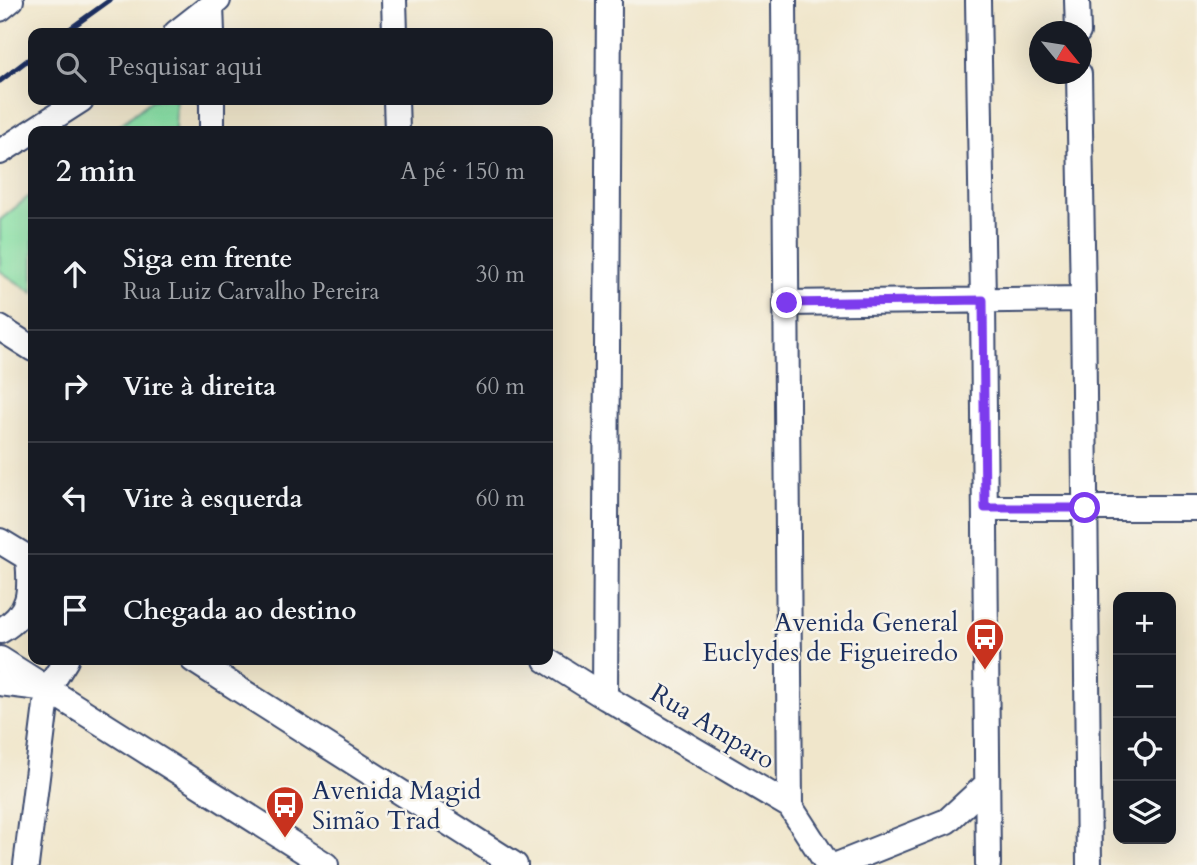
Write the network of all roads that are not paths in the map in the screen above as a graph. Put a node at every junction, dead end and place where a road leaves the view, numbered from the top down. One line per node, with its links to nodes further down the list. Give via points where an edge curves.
1 (11, 0): 8 (street)
2 (394, 0): 12 (street)
3 (609, 0): 40 (street)
4 (784, 0): 24 (street)
5 (978, 0): 23 (street)
6 (1077, 0): 9 (street)
7 (215, 3): 10 (street); 11 (street)
8 (0, 9)
9 (1078, 21)
10 (182, 28)
11 (212, 28)
12 (395, 28)
13 (1079, 84): 22 (street)
14 (73, 105): 17 (street)
15 (212, 105): 18 (street)
16 (396, 105): 19 (street)
17 (40, 126)
18 (212, 126)
19 (397, 126)
20 (28, 134): 21 (street)
21 (0, 152)
22 (1083, 299): 23 (street); 28 (street)
23 (983, 300): 24 (street); 27 (street)
24 (787, 303): 42 (street)
25 (0, 328): 26 (street)
26 (28, 346)
27 (985, 508): 28 (street); 41 (street)
28 (1085, 508): 29 (street); 49 (street)
29 (1197, 508)
30 (0, 541): 31 (street)
31 (28, 557)
32 (28, 596): 33 (street, via 23,613)
33 (0, 631)
34 (0, 659): 39 (street)
35 (553, 664): 40 (street, Rua Amparo)
36 (63, 665): 39 (street)
37 (201, 665): 45 (street)
38 (0, 682): 39 (street)
39 (48, 689): 43 (street); 44 (street)
40 (605, 697): 42 (street, Rua Amparo)
41 (986, 785): 47 (street, via 947,821); 48 (street)
42 (790, 806): 46 (street, Rua Amparo)
43 (26, 865)
44 (326, 865)
45 (515, 865)
46 (828, 865)
47 (837, 865)
48 (988, 865)
49 (1089, 865)

